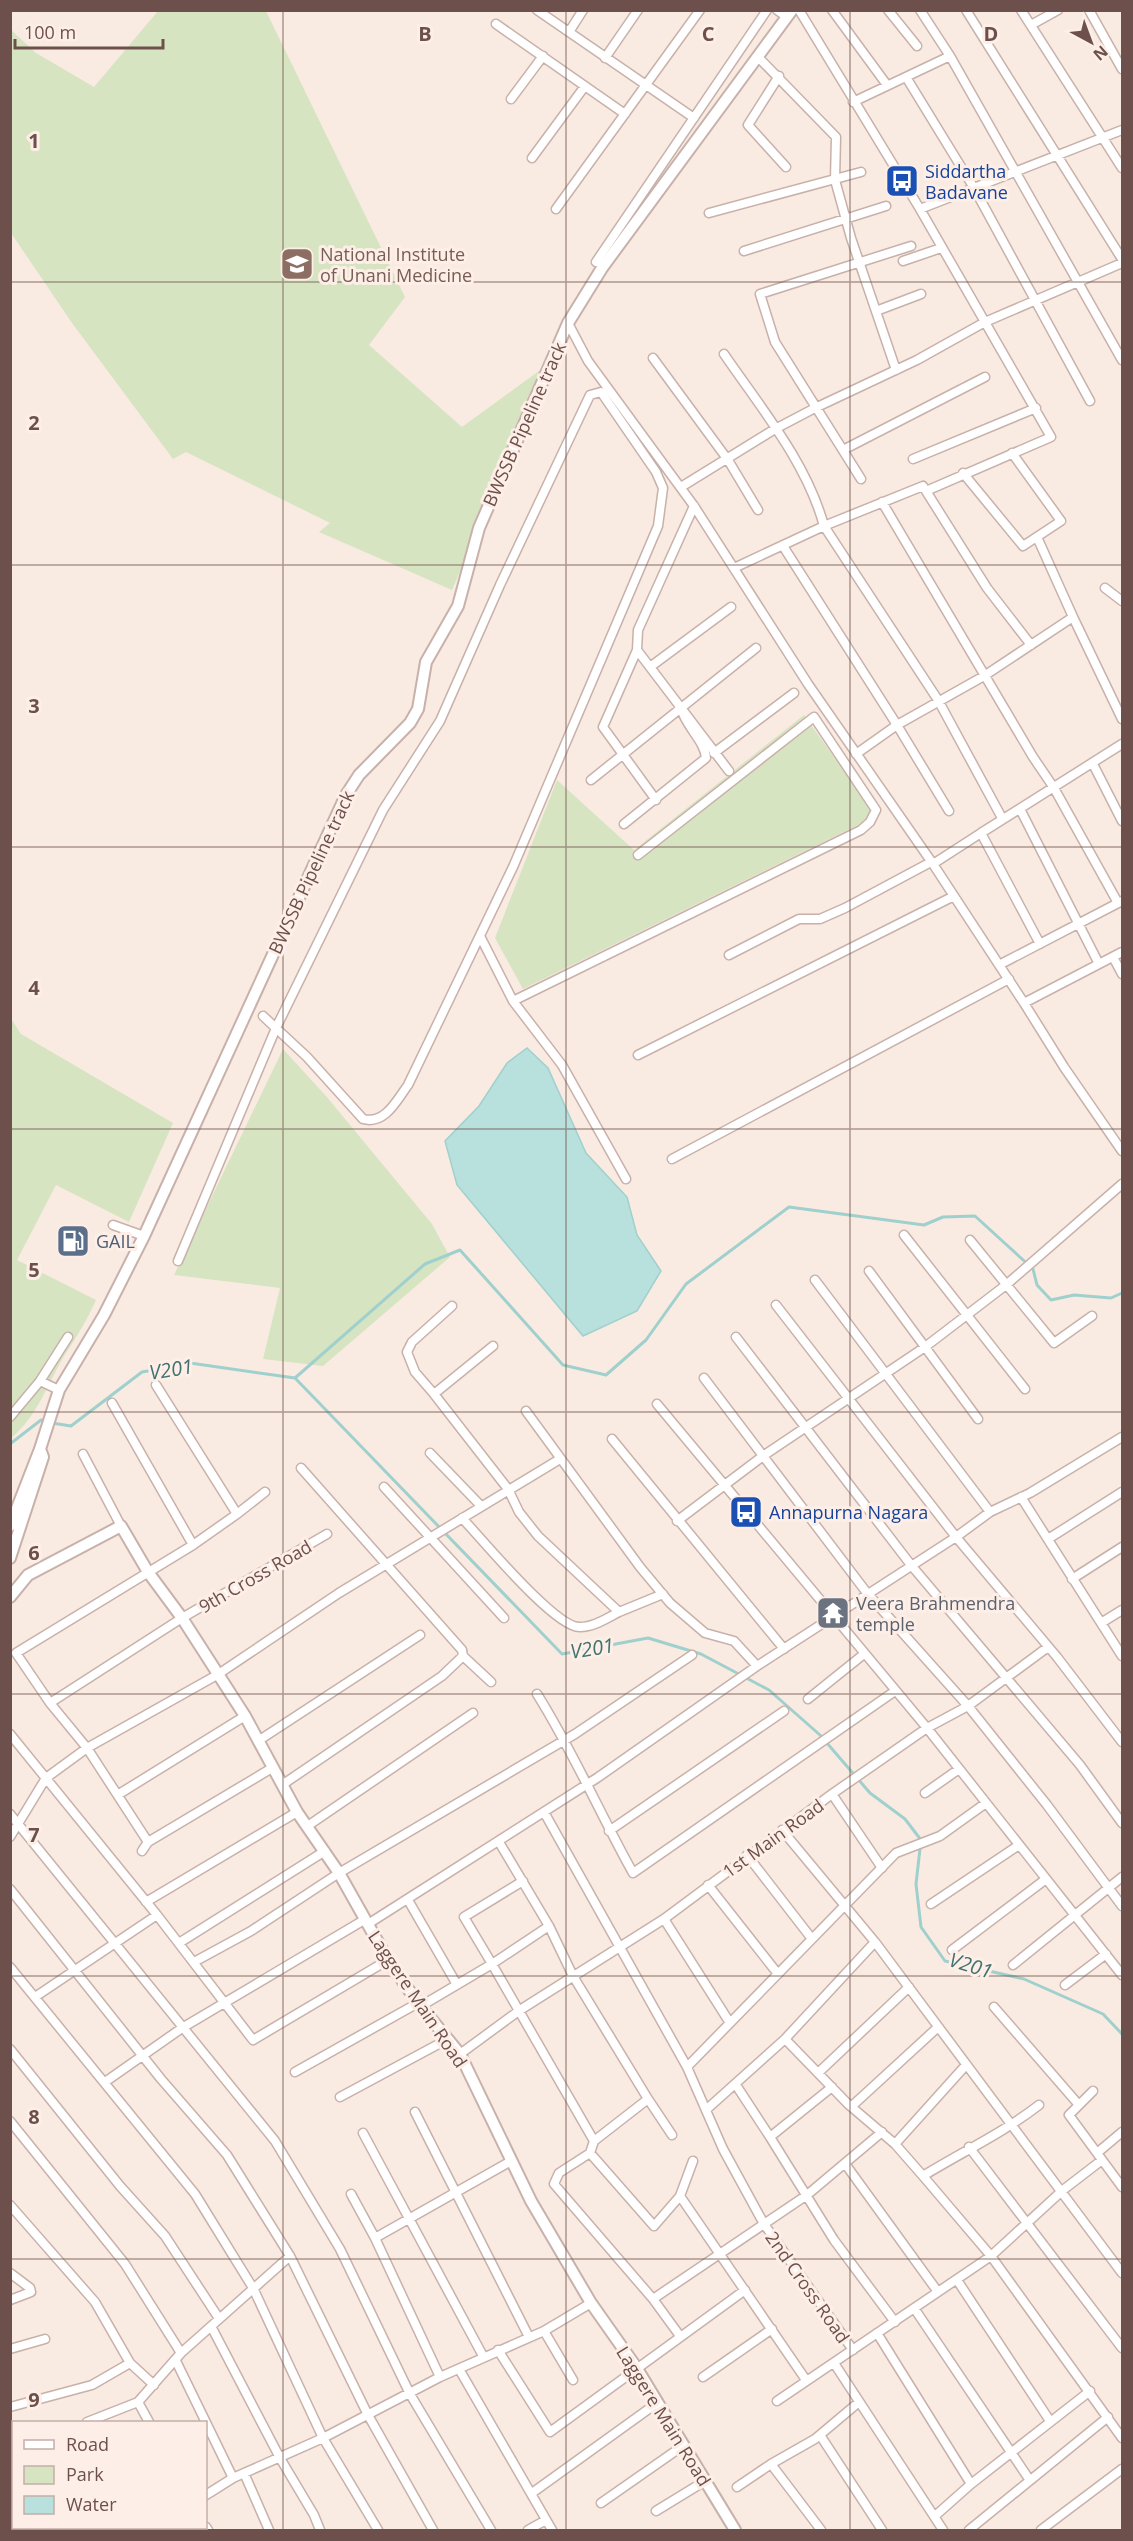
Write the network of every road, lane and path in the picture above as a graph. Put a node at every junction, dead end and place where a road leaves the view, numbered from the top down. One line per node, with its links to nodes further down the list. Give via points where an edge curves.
1 (537, 10): 18 (street)
2 (583, 10): 18 (street)
3 (638, 10): 23 (street)
4 (700, 10): 27 (street)
5 (767, 10): 33 (street)
6 (777, 10): 15 (street)
7 (799, 10): 31 (street)
8 (832, 10): 29 (street)
9 (888, 10): 19 (street)
10 (920, 10): 20 (street)
11 (966, 10): 36 (street)
12 (1021, 10): 17 (street)
13 (1058, 10): 17 (street)
14 (1089, 10): 24 (street)
15 (790, 14): 22 (street, BWSSB Pipeline track)
16 (496, 24): 21 (street)
17 (1031, 25): 35 (street)
18 (569, 33): 23 (street)
19 (917, 46)
20 (951, 56): 26 (street); 41 (street)
21 (543, 57): 28 (street); 30 (street)
22 (758, 57): 25 (street); 61 (street, BWSSB Pipeline track, via 609,259)
23 (605, 58): 27 (street)
24 (1122, 69)
25 (779, 76): 38 (street, via 748,125); 42 (street, via 836,137)
26 (906, 77): 29 (street); 43 (street)
27 (646, 85): 32 (street); 33 (street)
28 (585, 86): 32 (street); 37 (street)
29 (887, 86): 31 (street)
30 (512, 99)
31 (853, 102): 46 (street)
32 (625, 114): 45 (street)
33 (694, 118): 54 (street)
34 (1122, 130): 35 (street)
35 (1105, 138): 36 (street); 39 (street)
36 (1059, 157): 41 (street); 53 (street)
37 (532, 158)
38 (786, 167)
39 (1122, 168)
40 (861, 172): 42 (street)
41 (1017, 172): 43 (street); 56 (street)
42 (835, 180): 47 (street); 48 (street)
43 (974, 188): 46 (street); 58 (street)
44 (886, 206): 48 (street)
45 (556, 209)
46 (920, 209): 50 (street)
47 (709, 213)
48 (846, 219): 51 (street); 55 (street)
49 (911, 246): 55 (street)
50 (941, 248): 52 (street); 60 (street)
51 (744, 251)
52 (903, 261)
53 (1122, 261): 56 (street)
54 (596, 262)
55 (860, 264): 59 (street); 68 (street, via 760,294 775,342)
56 (1078, 281): 58 (street); 64 (street)
57 (921, 294): 59 (street)
58 (1034, 299): 60 (street); 67 (street)
59 (876, 311): 65 (street)
60 (985, 322): 65 (street); 69 (street)
61 (568, 323): 77 (street, via 588,361); 140 (street, BWSSB Pipeline track, via 478,528 458,606 426,662 418,709 346,795)
62 (724, 354): 70 (street)
63 (653, 358): 74 (street)
64 (1122, 360)
65 (896, 370): 68 (street)
66 (985, 377): 71 (street)
67 (1089, 401)
68 (816, 408): 70 (street); 71 (street)
69 (1036, 408): 72 (street, via 1051,437); 73 (street)
70 (775, 429): 74 (street); 82 (street, via 816,497)
71 (843, 450): 76 (street)
72 (1012, 453): 75 (street); 83 (street, via 1061,521)
73 (913, 459)
74 (728, 460): 77 (street); 81 (street)
75 (963, 473): 78 (street); 83 (street, via 1023,546)
76 (861, 479)
77 (681, 488): 80 (street)
78 (926, 491): 79 (street, via 923,486); 90 (street, via 982,581)
79 (882, 502): 82 (street); 94 (street)
80 (694, 506): 85 (street); 92 (street, via 638,630)
81 (758, 510)
82 (824, 526): 84 (street); 96 (street)
83 (1037, 537): 89 (street)
84 (783, 546): 85 (street); 99 (street)
85 (734, 568): 102 (street)
86 (1105, 588): 87 (street)
87 (1122, 601)
88 (731, 607): 93 (street)
89 (1073, 617): 90 (street); 98 (street)
90 (1031, 645): 94 (street)
91 (756, 648): 97 (street)
92 (637, 650): 93 (street); 103 (street, via 603,727)
93 (650, 667): 97 (street)
94 (984, 676): 96 (street); 107 (street)
95 (794, 693): 101 (street)
96 (938, 700): 99 (street); 111 (street)
97 (681, 708): 101 (street); 103 (street); 108 (street, via 706,758)
98 (1122, 719)
99 (897, 725): 102 (street); 110 (street)
100 (1122, 744): 104 (street)
101 (714, 753): 105 (street)
102 (856, 754): 116 (street)
103 (622, 755): 106 (street); 108 (street)
104 (1093, 764): 107 (street); 112 (street)
105 (729, 771)
106 (591, 780)
107 (1054, 788): 109 (street); 118 (street)
108 (656, 800): 113 (street)
109 (1020, 810): 111 (street); 119 (street)
110 (950, 811)
111 (1002, 818): 114 (street)
112 (1122, 820)
113 (624, 824)
114 (981, 833): 116 (street); 121 (street)
115 (638, 855): 129 (street, via 814,717 876,810 861,830)
116 (932, 863): 117 (street); 123 (street, via 845,908 820,919 799,919)
117 (954, 896): 126 (street); 133 (street)
118 (1120, 902): 119 (street)
119 (1080, 923): 121 (street); 125 (street)
120 (480, 936): 129 (street); 132 (street, via 408,1085 379,1119 363,1119); 132 (street, via 658,525 663,489 656,472 601,392 590,395 440,721 383,810)
121 (1040, 944): 126 (street)
122 (1122, 952): 124 (street)
123 (729, 955)
124 (1113, 957): 125 (street); 127 (street)
125 (1099, 964): 130 (street)
126 (999, 965): 128 (street)
127 (1122, 974)
128 (1009, 980): 130 (street); 135 (street)
129 (513, 1001): 136 (street, via 562,1065)
130 (1024, 1003): 134 (street)
131 (263, 1016): 132 (street)
132 (276, 1028): 142 (street)
133 (638, 1055)
134 (1122, 1150)
135 (672, 1159)
136 (626, 1179)
137 (1122, 1184): 145 (street)
138 (113, 1225): 140 (street)
139 (904, 1235): 148 (street)
140 (144, 1236): 159 (street, BWSSB Pipeline track, via 104,1315)
141 (970, 1240): 145 (street)
142 (178, 1261)
143 (869, 1271): 153 (street)
144 (815, 1280): 154 (street)
145 (1006, 1285): 148 (street); 149 (street, via 1054,1343)
146 (776, 1305): 161 (street)
147 (452, 1306): 160 (street, via 412,1342 407,1352 415,1372)
148 (966, 1315): 153 (street); 158 (street)
149 (1092, 1316)
150 (68, 1337): 156 (street)
151 (736, 1337): 167 (street)
152 (493, 1346): 160 (street)
153 (925, 1347): 154 (street); 166 (street)
154 (886, 1374): 161 (street); 183 (street)
155 (704, 1378): 173 (street)
156 (40, 1381): 159 (street); 165 (street)
157 (156, 1385): 184 (street)
158 (1025, 1389)
159 (59, 1390): 170 (street, BWSSB Pipeline track)
160 (434, 1394): 178 (street)
161 (848, 1400): 167 (street); 191 (street)
162 (112, 1403): 193 (street)
163 (657, 1404): 176 (street)
164 (526, 1411): 174 (street)
165 (10, 1417)
166 (978, 1419)
167 (805, 1428): 173 (street); 197 (street)
168 (1122, 1437): 181 (street)
169 (612, 1439): 186 (street)
170 (40, 1449): 187 (street); 195 (street, via 43,1457)
171 (429, 1453): 182 (street)
172 (83, 1454): 188 (street)
173 (763, 1456): 176 (street); 201 (street)
174 (560, 1458): 178 (street); 202 (street)
175 (301, 1468): 196 (street)
176 (724, 1486): 186 (street); 206 (street)
177 (384, 1487): 190 (street)
178 (508, 1489): 182 (street); 205 (street, via 519,1512 538,1536)
179 (265, 1492): 184 (street)
180 (1122, 1492): 192 (street)
181 (1021, 1497): 183 (street); 192 (street)
182 (481, 1506): 185 (street)
183 (990, 1512): 191 (street)
184 (237, 1514): 193 (street)
185 (462, 1518): 190 (street); 205 (street, via 539,1601 566,1624 579,1628)
186 (677, 1521): 212 (street)
187 (10, 1526)
188 (121, 1526): 198 (street, Laggere Main Road); 200 (street)
189 (327, 1534): 207 (street, 9th Cross Road)
190 (431, 1537): 196 (street); 208 (street)
191 (956, 1537): 197 (street); 211 (street)
192 (1048, 1539): 199 (street)
193 (193, 1545): 198 (street)
194 (1122, 1547): 199 (street)
195 (10, 1558)
196 (387, 1564): 215 (street, via 462,1650); 218 (street)
197 (911, 1565): 201 (street); 219 (street)
198 (148, 1572): 207 (street, Laggere Main Road); 224 (street, via 16,1653)
199 (1072, 1579): 209 (street)
200 (15, 1580): 203 (street)
201 (867, 1593): 206 (street); 225 (street)
202 (663, 1594): 205 (street); 217 (street, via 705,1633 734,1641)
203 (10, 1596)
204 (1122, 1610): 209 (street)
205 (619, 1612)
206 (833, 1617): 212 (street); 213 (street)
207 (182, 1618): 218 (street, Laggere Main Road); 224 (street, 9th Cross Road)
208 (504, 1618)
209 (1101, 1623): 216 (street)
210 (420, 1635): 232 (street)
211 (1048, 1647): 219 (street, 1st Main Road); 233 (street)
212 (784, 1649): 217 (street)
213 (864, 1654): 221 (street); 223 (street)
214 (692, 1655): 231 (street)
215 (463, 1656): 220 (street); 239 (street, via 442,1676)
216 (1122, 1656)
217 (757, 1666): 238 (street)
218 (217, 1675): 228 (street, Laggere Main Road); 234 (street)
219 (1008, 1678): 225 (street, 1st Main Road); 248 (street)
220 (491, 1682)
221 (895, 1691): 229 (street); 251 (street, via 633,1873)
222 (537, 1694): 231 (street)
223 (808, 1699)
224 (50, 1703): 234 (street)
225 (968, 1706): 229 (street, 1st Main Road); 265 (street)
226 (784, 1711): 251 (street)
227 (473, 1713): 249 (street)
228 (245, 1716): 232 (street, Laggere Main Road); 241 (street)
229 (927, 1728): 236 (street); 242 (street, 1st Main Road)
230 (10, 1734): 237 (street)
231 (566, 1739): 238 (street); 260 (street)
232 (258, 1741): 235 (street, Laggere Main Road)
233 (1122, 1742)
234 (87, 1748): 237 (street); 241 (street)
235 (272, 1768): 239 (street, Laggere Main Road); 253 (street)
236 (959, 1769): 240 (street); 243 (street)
237 (46, 1778): 247 (street); 268 (street)
238 (585, 1784): 245 (street); 251 (street)
239 (282, 1785): 244 (street, Laggere Main Road)
240 (925, 1793)
241 (119, 1794): 253 (street)
242 (832, 1794): 250 (street, 1st Main Road); 259 (street)
243 (986, 1803): 255 (street); 259 (street, via 940,1836 896,1853)
244 (297, 1812): 249 (street, Laggere Main Road); 268 (street)
245 (544, 1812): 254 (street); 281 (street, 2nd Cross Road)
246 (10, 1814): 247 (street)
247 (18, 1823): 252 (street); 278 (street)
248 (1122, 1823)
249 (309, 1825): 257 (street, Laggere Main Road)
250 (782, 1830): 258 (street, 1st Main Road); 269 (street)
251 (609, 1831)
252 (10, 1837)
253 (148, 1842): 256 (street)
254 (499, 1842): 263 (street); 267 (street)
255 (1019, 1845): 262 (street); 270 (street)
256 (142, 1851)
257 (325, 1851): 260 (street, Laggere Main Road); 280 (street)
258 (747, 1855): 264 (street, 1st Main Road); 277 (street)
259 (882, 1868): 269 (street)
260 (339, 1873): 275 (street, Laggere Main Road); 285 (street, via 252,1931)
261 (1122, 1877): 265 (street)
262 (1046, 1879): 273 (street); 282 (street)
263 (523, 1881): 276 (street); 286 (street, via 464,1917)
264 (708, 1885): 274 (street, 1st Main Road); 290 (street)
265 (1108, 1886): 271 (street); 273 (street)
266 (10, 1889): 289 (street)
267 (408, 1900): 275 (street); 293 (street)
268 (146, 1902): 272 (street)
269 (844, 1904): 277 (street); 279 (street)
270 (931, 1904)
271 (1122, 1906)
272 (157, 1915): 278 (street); 280 (street)
273 (1076, 1915): 283 (street); 287 (street)
274 (664, 1919): 281 (street, 1st Main Road); 301 (street)
275 (366, 1922): 284 (street, Laggere Main Road); 297 (street)
276 (549, 1926): 286 (street); 292 (street)
277 (812, 1939): 290 (street)
278 (115, 1942): 289 (street); 302 (street)
279 (875, 1942): 295 (street); 305 (street)
280 (178, 1943): 285 (street)
281 (620, 1949): 292 (street, 1st Main Road); 310 (street, 2nd Cross Road)
282 (952, 1950)
283 (1106, 1954): 291 (street); 294 (street)
284 (388, 1960): 297 (street, via 253,2040); 298 (street, Laggere Main Road)
285 (194, 1962): 297 (street)
286 (492, 1964): 293 (street); 300 (street)
287 (1013, 1965)
288 (10, 1967): 296 (street)
289 (76, 1971): 296 (street); 308 (street)
290 (778, 1974): 301 (street)
291 (1122, 1975)
292 (573, 1976): 300 (street, 1st Main Road); 318 (street)
293 (456, 1983): 298 (street)
294 (1065, 1985)
295 (909, 1987): 303 (street); 312 (street)
296 (35, 1997): 313 (street)
297 (224, 2002): 302 (street)
298 (419, 2004): 304 (street, Laggere Main Road); 311 (street)
299 (994, 2007): 320 (street)
300 (520, 2010): 307 (street, 1st Main Road); 331 (street)
301 (730, 2024): 310 (street)
302 (182, 2028): 308 (street); 389 (street, via 275,2141 340,2249)
303 (937, 2028): 309 (street); 321 (street)
304 (448, 2039): 307 (street, Laggere Main Road); 317 (street)
305 (785, 2039): 312 (street); 314 (street)
306 (10, 2049): 364 (street, via 165,2236)
307 (460, 2054): 336 (street, Laggere Main Road)
308 (142, 2055): 313 (street); 352 (street, via 227,2155)
309 (966, 2065): 325 (street); 332 (street)
310 (687, 2067): 322 (street, 2nd Cross Road)
311 (295, 2072)
312 (818, 2073): 315 (street)
313 (105, 2082): 357 (street, via 195,2194)
314 (736, 2085): 322 (street); 330 (street)
315 (832, 2087): 321 (street); 330 (street)
316 (1093, 2091): 320 (street)
317 (340, 2097)
318 (648, 2099): 329 (street); 331 (street)
319 (1039, 2105): 325 (street)
320 (1079, 2105): 335 (street, via 1069,2115)
321 (852, 2106): 326 (street)
322 (707, 2109): 349 (street, 2nd Cross Road, via 723,2150)
323 (415, 2112): 342 (street)
324 (10, 2121): 378 (street, via 125,2264)
325 (1013, 2125): 333 (street); 341 (street)
326 (882, 2132): 332 (street); 338 (street)
327 (1122, 2132): 335 (street)
328 (363, 2133): 347 (street)
329 (672, 2135)
330 (770, 2137): 344 (street)
331 (594, 2141): 334 (street)
332 (894, 2144): 339 (street)
333 (969, 2147): 339 (street); 348 (street)
334 (590, 2153): 345 (street, via 654,2226); 360 (street, via 559,2173 555,2184)
335 (1100, 2156): 340 (street); 341 (street)
336 (511, 2161): 342 (street); 362 (street, Laggere Main Road)
337 (693, 2162): 345 (street)
338 (846, 2165): 344 (street); 359 (street)
339 (923, 2176): 353 (street)
340 (1122, 2187)
341 (1063, 2190): 348 (street); 355 (street)
342 (456, 2193): 347 (street); 371 (street)
343 (351, 2194): 350 (street)
344 (807, 2195): 349 (street); 365 (street, via 834,2240)
345 (680, 2196): 351 (street)
346 (10, 2205): 379 (street, via 95,2302)
347 (409, 2221): 350 (street); 377 (street)
348 (1028, 2222): 353 (street); 373 (street)
349 (764, 2223): 351 (street); 376 (street, 2nd Cross Road)
350 (375, 2238): 383 (street)
351 (720, 2253): 358 (street); 360 (street)
352 (290, 2256): 357 (street); 395 (street)
353 (991, 2256): 356 (street); 388 (street)
354 (10, 2273): 361 (street, via 31,2292)
355 (1122, 2273)
356 (957, 2280): 359 (street); 399 (street)
357 (253, 2288): 364 (street); 401 (street)
358 (744, 2290): 367 (street); 370 (street)
359 (938, 2292): 363 (street)
360 (653, 2299): 370 (street)
361 (10, 2300)
362 (591, 2303): 368 (street); 381 (street, Laggere Main Road)
363 (914, 2308): 365 (street); 404 (street)
364 (218, 2318): 366 (street)
365 (895, 2322): 369 (street)
366 (212, 2328): 378 (street); 405 (street)
367 (772, 2329): 384 (street); 386 (street)
368 (544, 2331): 371 (street); 385 (street)
369 (877, 2333): 376 (street); 412 (street)
370 (680, 2336): 381 (street)
371 (529, 2337): 375 (street)
372 (45, 2339): 374 (street)
373 (1122, 2348)
374 (10, 2349)
375 (498, 2350): 377 (street); 381 (street, via 550,2432)
376 (853, 2350): 380 (street)
377 (483, 2356): 382 (street)
378 (179, 2357): 387 (street); 409 (street)
379 (130, 2363): 387 (street); 394 (street, via 92,2385)
380 (834, 2363): 386 (street); 392 (street)
381 (636, 2367): 393 (street, Laggere Main Road)
382 (459, 2369): 383 (street); 414 (street)
383 (440, 2377): 389 (street)
384 (703, 2377)
385 (573, 2380)
386 (806, 2380): 390 (street)
387 (154, 2385): 391 (street)
388 (1090, 2391): 396 (street); 399 (street)
389 (410, 2394): 395 (street); 425 (street)
390 (777, 2401)
391 (138, 2402): 397 (street); 398 (street)
392 (859, 2402): 400 (street); 418 (street)
393 (657, 2403): 403 (street, Laggere Main Road); 414 (street)
394 (10, 2407)
395 (368, 2415): 401 (street); 424 (street)
396 (1108, 2417): 402 (street); 410 (street)
397 (90, 2421)
398 (148, 2421)
399 (1050, 2421): 404 (street)
400 (820, 2435): 406 (street); 429 (street)
401 (323, 2438): 405 (street); 423 (street)
402 (1122, 2438)
403 (684, 2445): 411 (street, Laggere Main Road); 416 (street)
404 (1010, 2454): 410 (street); 412 (street)
405 (280, 2458): 408 (street); 422 (street)
406 (771, 2464): 413 (street); 428 (street)
407 (1122, 2469): 432 (street)
408 (244, 2473): 409 (street); 421 (street)
409 (233, 2478): 415 (street)
410 (1029, 2479): 431 (street)
411 (705, 2481): 417 (street); 420 (street, Laggere Main Road)
412 (971, 2484): 418 (street)
413 (737, 2487)
414 (532, 2493): 419 (street)
415 (207, 2494)
416 (601, 2503)
417 (656, 2511)
418 (935, 2516): 430 (street)
419 (546, 2520): 426 (street); 427 (street)
420 (731, 2529)
421 (269, 2530)
422 (320, 2530)
423 (378, 2530)
424 (434, 2530)
425 (491, 2530)
426 (528, 2530)
427 (552, 2530)
428 (821, 2530)
429 (882, 2530)
430 (943, 2530)
431 (969, 2530)
432 (1041, 2530)

